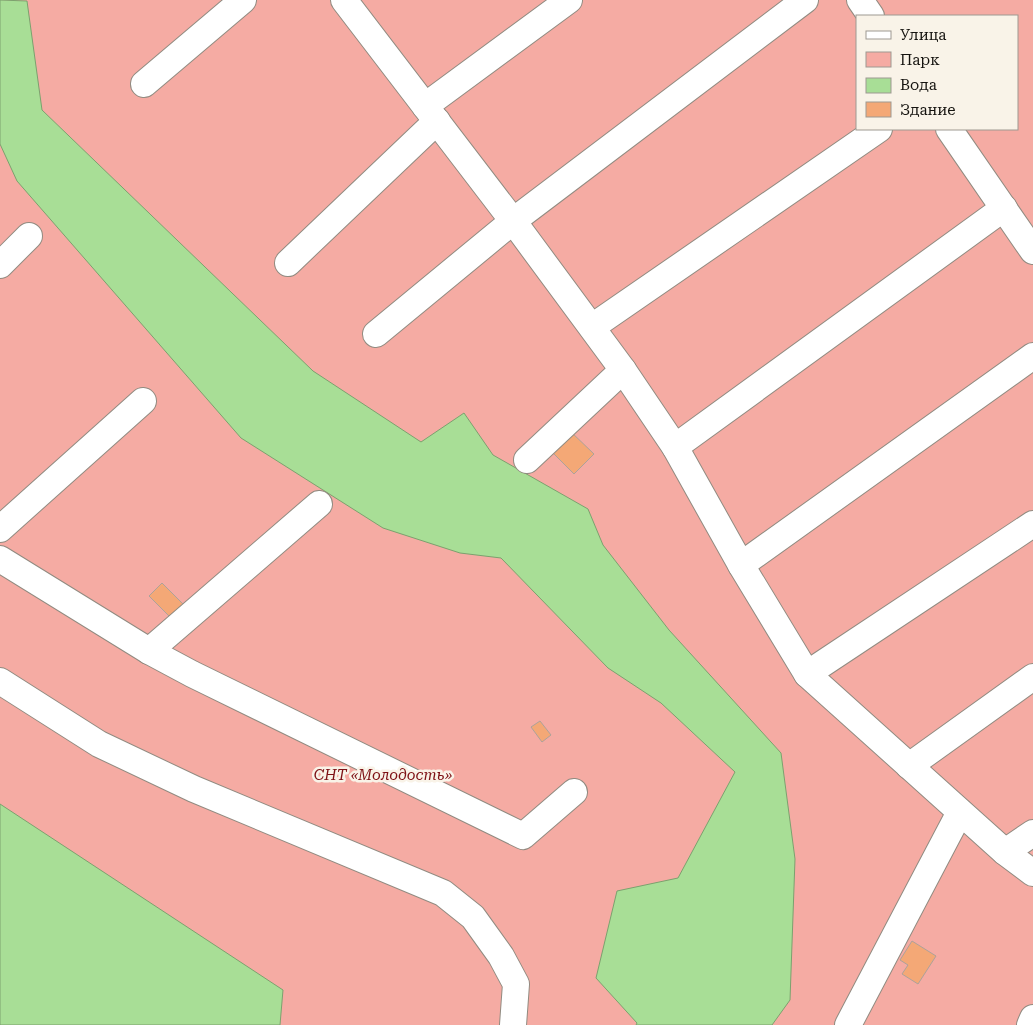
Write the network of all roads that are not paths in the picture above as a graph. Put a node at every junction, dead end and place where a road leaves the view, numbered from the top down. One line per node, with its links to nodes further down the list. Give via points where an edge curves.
1 (243, 0): 7 (street)
2 (344, 0): 8 (street)
3 (569, 0): 8 (street)
4 (805, 0): 12 (street)
5 (860, 0): 6 (street)
6 (870, 15)
7 (144, 84)
8 (431, 113): 12 (street); 15 (street)
9 (878, 130): 17 (street)
10 (950, 130): 11 (street)
11 (1004, 208): 14 (street); 22 (street)
12 (513, 221): 17 (street); 18 (street)
13 (30, 236): 16 (street)
14 (1033, 251)
15 (288, 263)
16 (0, 265)
17 (592, 327): 20 (street)
18 (376, 334)
19 (1033, 356): 28 (street)
20 (624, 370): 22 (street); 23 (street)
21 (143, 401): 26 (street)
22 (675, 447): 28 (street)
23 (527, 460)
24 (319, 504): 29 (street)
25 (1033, 524): 30 (street)
26 (0, 529)
27 (0, 559): 29 (street)
28 (741, 566): 30 (street)
29 (149, 651): 34 (street, via 523,836)
30 (807, 674): 33 (street)
31 (1033, 677): 33 (street)
32 (0, 681): 40 (street, via 100,744 194,789 443,893 473,917 516,984)
33 (909, 766): 35 (street)
34 (574, 792)
35 (960, 812): 37 (street); 41 (street)
36 (1033, 833): 37 (street)
37 (1005, 852): 38 (street)
38 (1033, 873)
39 (1033, 1018): 42 (street)
40 (513, 1025)
41 (848, 1025)
42 (1030, 1025)

